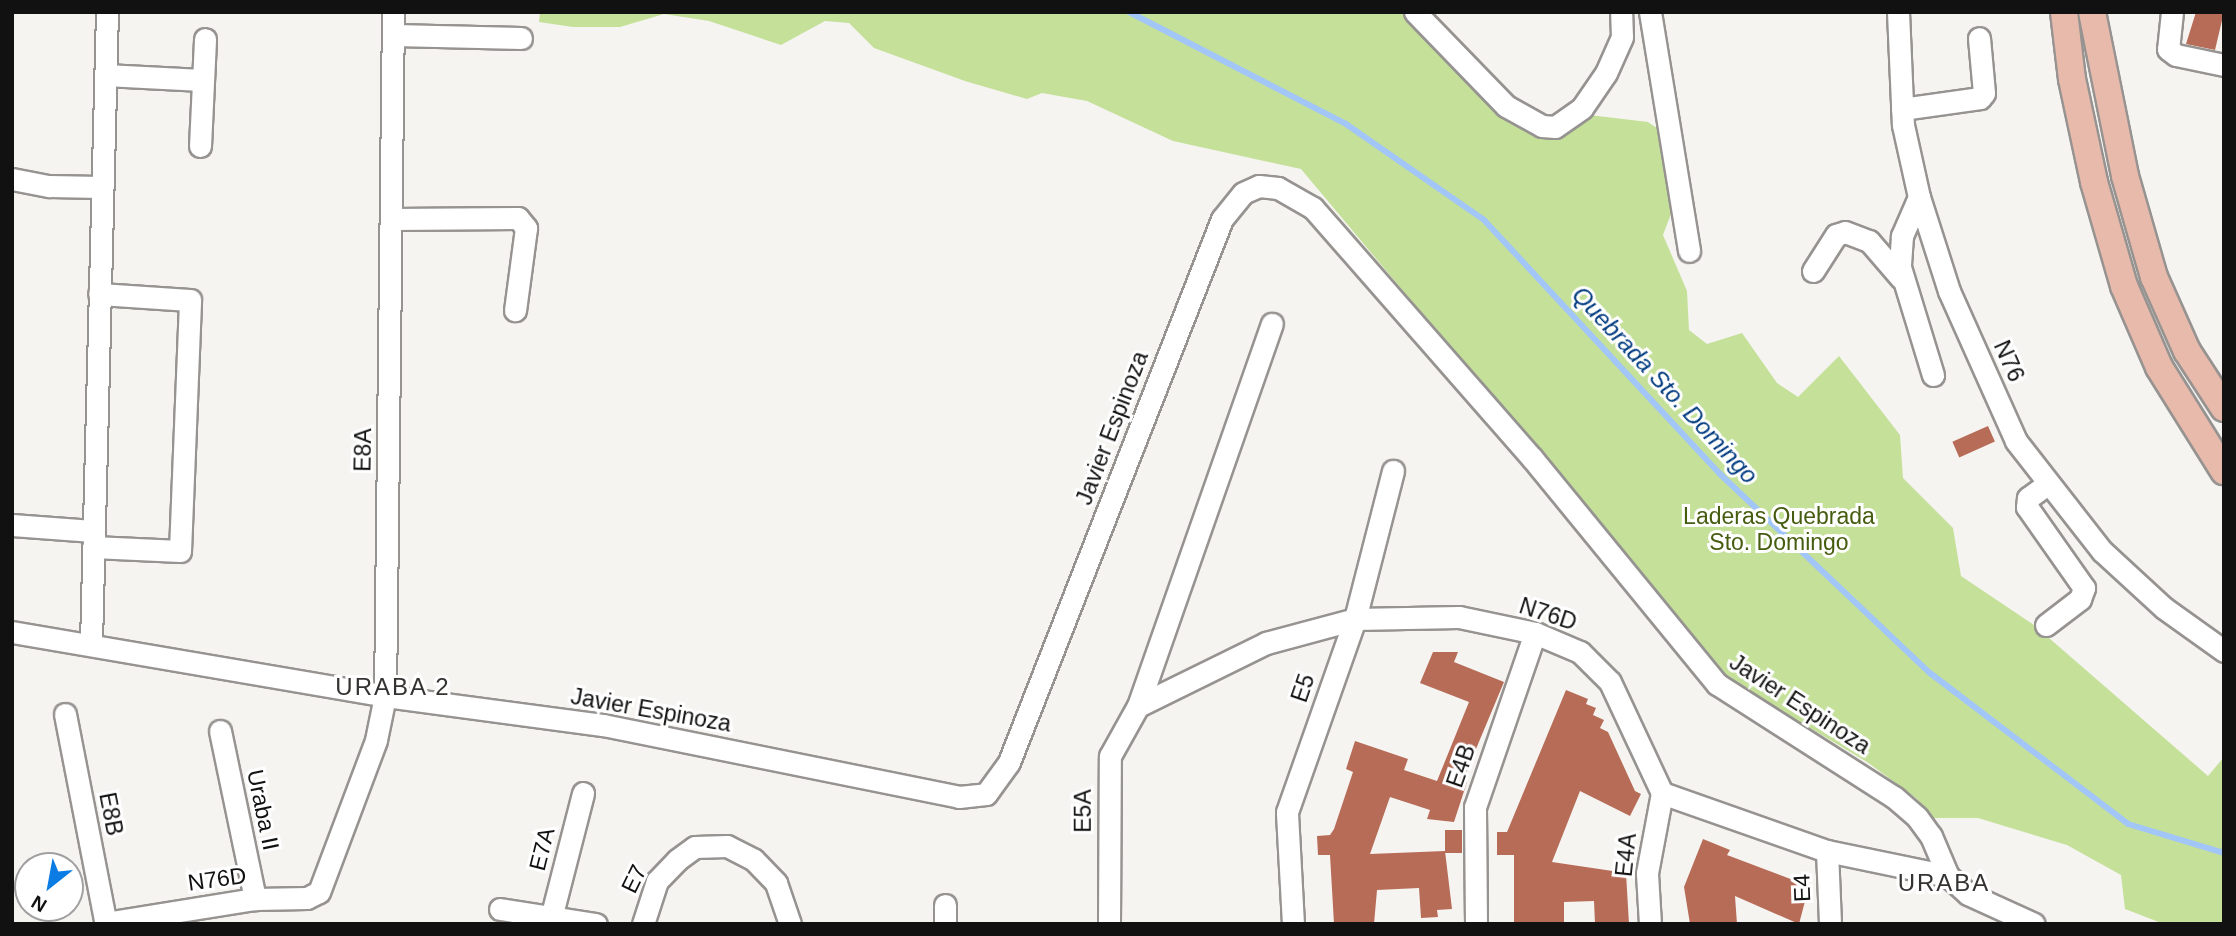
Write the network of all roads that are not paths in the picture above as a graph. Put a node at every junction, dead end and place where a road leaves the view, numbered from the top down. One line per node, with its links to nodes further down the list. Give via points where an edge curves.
1 (107, 12): 15 (street)
2 (393, 12): 10 (street, E8A)
3 (1415, 12): 4 (street, via 1506,106 1555,127 1582,108 1609,66 1622,37)
4 (1621, 12)
5 (1650, 12): 23 (street)
6 (1898, 12): 17 (street, N76)
7 (2064, 12): 32 (main road, via 2072,79 2094,182 2124,286 2159,368)
8 (2092, 12): 30 (main road, via 2122,164 2154,277 2187,351)
9 (2172, 12): 14 (street, via 2168,49 2176,55)
10 (394, 35): 12 (street); 22 (street, E8A)
11 (205, 38): 16 (street)
12 (522, 38)
13 (1979, 38): 17 (street, via 1984,93 1980,98)
14 (2224, 65)
15 (105, 75): 16 (street); 20 (street)
16 (202, 80): 18 (street)
17 (1902, 109): 21 (street, N76)
18 (200, 146)
19 (12, 179): 20 (street, via 49,186)
20 (101, 187): 26 (street)
21 (1919, 197): 25 (street, via 1902,236); 33 (street, N76, via 1960,316 2016,441)
22 (393, 219): 27 (street, via 518,218 526,228); 42 (street, E8A)
23 (1689, 251)
24 (1813, 271): 25 (street, via 1836,235 1845,232 1869,241)
25 (1901, 278): 29 (street)
26 (99, 294): 35 (street); 35 (street, via 190,300 180,551)
27 (514, 310)
28 (1272, 324): 43 (street, E5A)
29 (1933, 375)
30 (2224, 408)
31 (1393, 471): 36 (street, E5)
32 (2224, 471)
33 (2047, 484): 37 (street, via 2028,498 2027,507 2084,588 2080,599); 41 (street, N76, via 2110,559 2164,608)
34 (12, 525): 35 (street)
35 (93, 539): 40 (street)
36 (1356, 619): 39 (street, N76D, via 1459,617); 43 (street, N76D, via 1266,643); 59 (street, E5, via 1287,812)
37 (2046, 625)
38 (12, 632): 40 (street, Javier Espinoza)
39 (1535, 633): 47 (street, N76D, via 1580,652 1610,682); 60 (street, E4B, via 1475,807)
40 (91, 643): 42 (street, Javier Espinoza)
41 (2224, 651)
42 (385, 696): 49 (street, Javier Espinoza, via 603,725 959,797 986,794 1009,761 1222,219 1243,193 1259,186 1278,188 1313,208 1532,458 1708,676 1737,700 1894,796 1931,836); 50 (street, E8A, via 376,740)
43 (1138, 706): 58 (street, E5A, via 1110,756)
44 (65, 714): 54 (street, E8B)
45 (220, 732): 51 (street, Uraba II)
46 (583, 793): 53 (street, E7A)
47 (1662, 793): 48 (street); 61 (street, E4A, via 1647,873)
48 (1828, 851): 49 (street); 62 (street, E4)
49 (1948, 876): 63 (street, Javier Espinoza, via 1968,894)
50 (327, 878): 51 (street, N76D, via 319,892 307,898)
51 (255, 900): 54 (street, N76D)
52 (500, 909): 53 (street)
53 (551, 918): 55 (street)
54 (105, 923)
55 (596, 924)
56 (643, 924): 57 (street, E7, via 657,881 677,860 695,847 727,846 754,860 776,883)
57 (790, 924)
58 (1109, 924)
59 (1293, 924)
60 (1476, 924)
61 (1650, 924)
62 (1830, 924)
63 (2034, 924)

